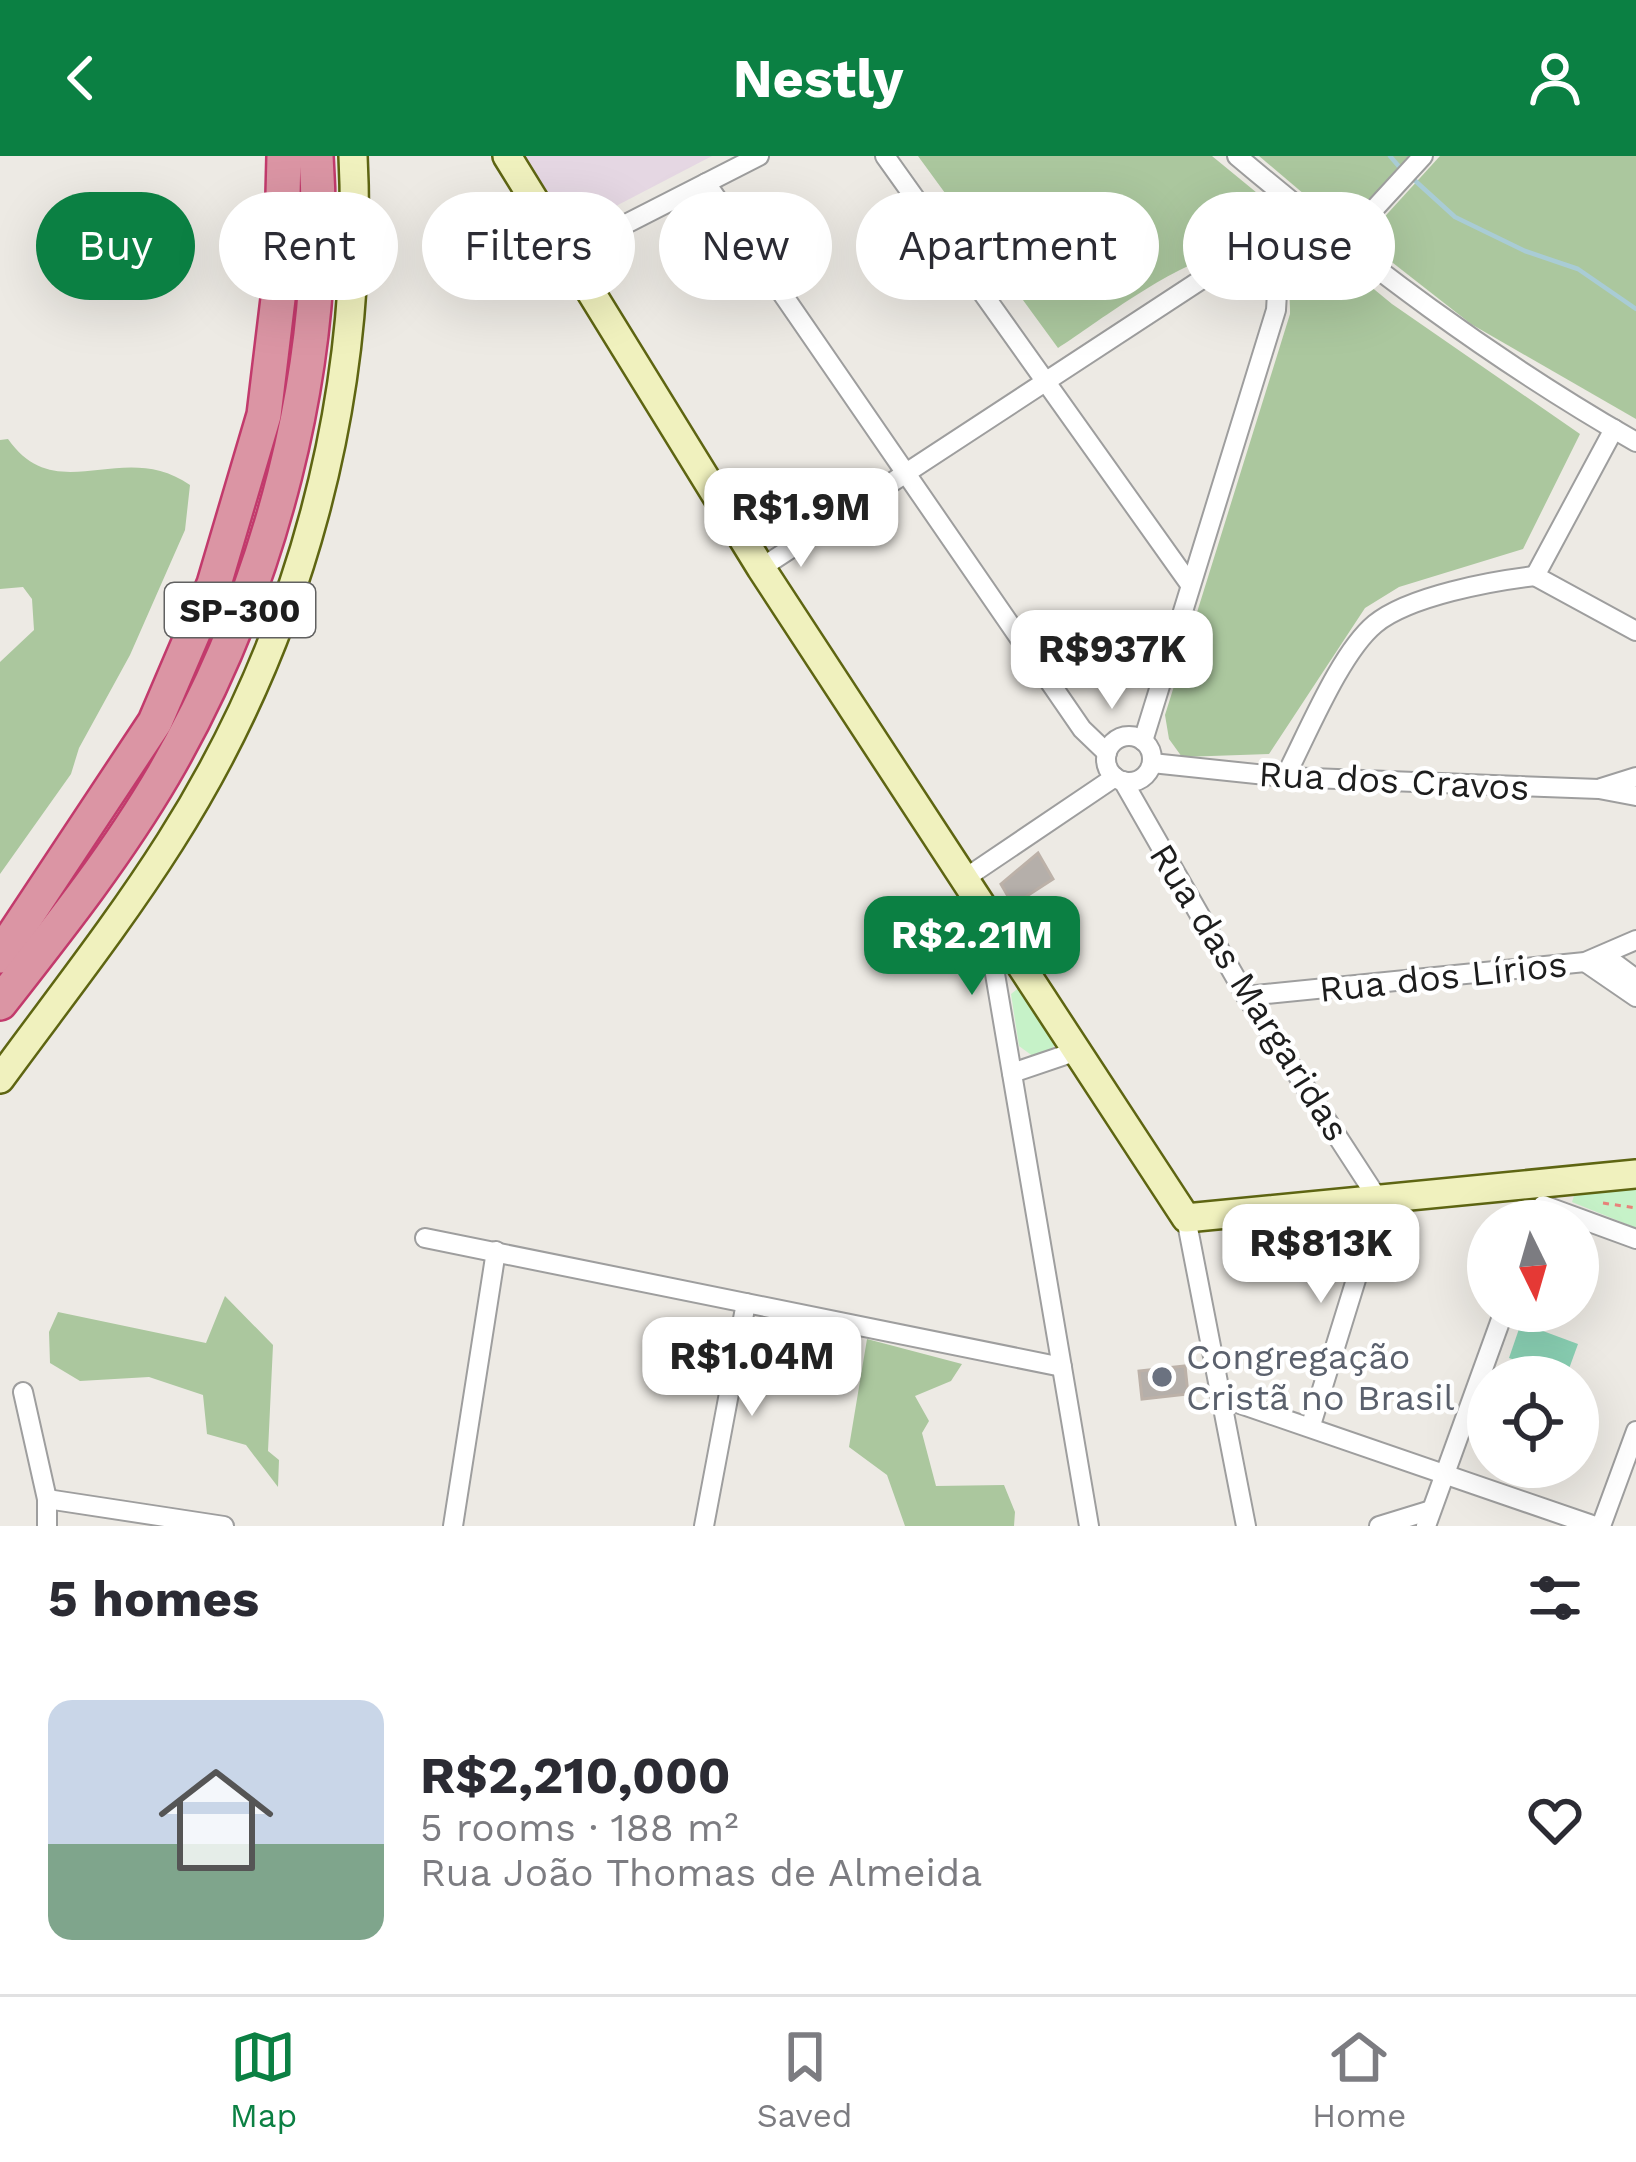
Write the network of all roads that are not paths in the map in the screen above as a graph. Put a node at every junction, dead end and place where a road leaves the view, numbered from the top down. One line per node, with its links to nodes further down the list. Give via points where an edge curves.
1 (284, 156): 35 (highway, SP-300, via 281,274 264,415 214,584 155,722)
2 (316, 156): 40 (highway, SP-300, via 306,377 277,498 228,644 164,774 90,889)
3 (353, 156): 43 (street, via 345,372 285,610 214,767 169,844)
4 (507, 156): 10 (street)
5 (759, 156): 9 (street)
6 (885, 156): 16 (street)
7 (1237, 156): 11 (street)
8 (1423, 156): 12 (street)
9 (706, 183): 13 (street); 19 (street)
10 (529, 192)
11 (1280, 192)
12 (1390, 192)
13 (635, 219)
14 (1395, 284): 17 (street, via 1504,365)
15 (595, 300): 20 (street)
16 (1046, 377): 19 (street); 22 (street); 22 (street, via 1219,268 1240,260 1270,274 1276,310)
17 (1614, 429): 18 (street); 21 (street)
18 (1636, 442)
19 (904, 472): 20 (street); 25 (street, via 1082,729)
20 (761, 568): 32 (street)
21 (1535, 576): 23 (street); 27 (street, via 1491,581 1376,623)
22 (1189, 583): 24 (street)
23 (1636, 631)
24 (1143, 741): 25 (street, via 1122,737); 26 (street)
25 (1107, 753): 29 (street)
26 (1152, 763): 27 (street, Rua dos Cravos); 29 (street, via 1144,777)
27 (1285, 777): 30 (street, Rua dos Cravos)
28 (1636, 777): 30 (street)
29 (1119, 779): 32 (street); 38 (street, Rua das Margaridas)
30 (1599, 789): 31 (street, Rua dos Cravos)
31 (1636, 796)
32 (964, 879): 33 (street)
33 (986, 915): 41 (street); 42 (street)
34 (1636, 940): 36 (street, Rua dos Lírios)
35 (0, 956)
36 (1595, 959): 37 (street); 38 (street, Rua dos Lírios); 39 (street)
37 (1636, 980)
38 (1246, 996): 46 (street, Rua das Margaridas)
39 (1636, 997)
40 (0, 1004)
41 (1077, 1051): 42 (street); 48 (street)
42 (1012, 1072): 55 (street)
43 (0, 1079)
44 (1636, 1174): 45 (street)
45 (1553, 1200)
46 (1380, 1202): 47 (street); 48 (street); 58 (street)
47 (1467, 1203)
48 (1186, 1218): 57 (street)
49 (1599, 1225): 51 (street)
50 (425, 1238): 52 (street)
51 (1636, 1239)
52 (496, 1251): 53 (street); 65 (street)
53 (746, 1303): 55 (street); 66 (street)
54 (1496, 1332): 60 (street)
55 (1062, 1367): 67 (street)
56 (23, 1392): 61 (street)
57 (1220, 1397): 58 (street); 68 (street)
58 (1311, 1425): 60 (street)
59 (1636, 1431): 70 (street)
60 (1446, 1473): 62 (street); 70 (street)
61 (47, 1499): 63 (street); 64 (street)
62 (1428, 1518): 69 (street)
63 (47, 1526)
64 (224, 1526)
65 (454, 1526)
66 (704, 1526)
67 (1089, 1526)
68 (1246, 1526)
69 (1379, 1526)
70 (1598, 1526)

